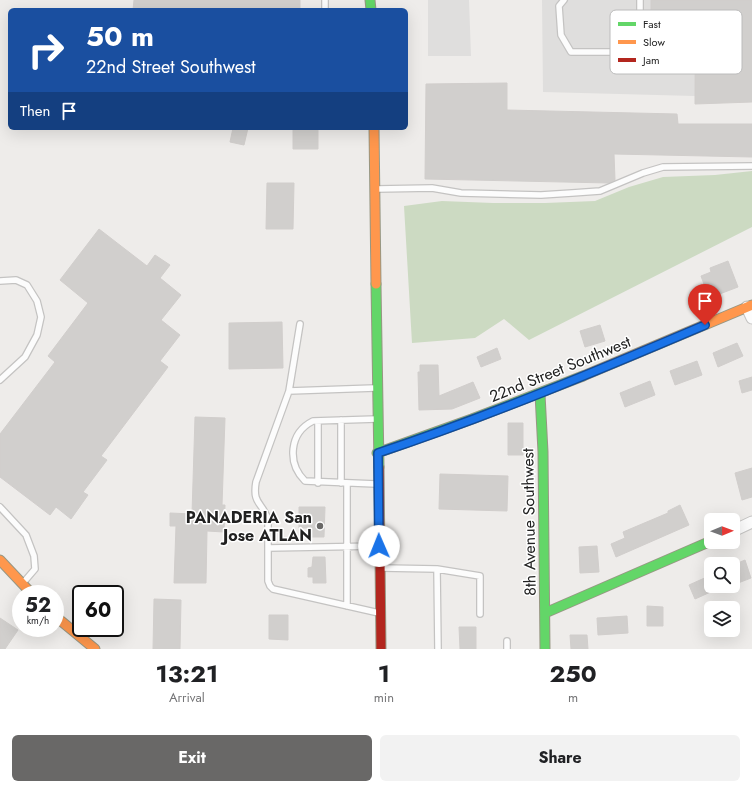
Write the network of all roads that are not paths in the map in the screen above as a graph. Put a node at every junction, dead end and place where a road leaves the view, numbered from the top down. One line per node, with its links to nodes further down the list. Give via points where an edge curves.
1 (564, 0): 2 (lane, via 559,6 561,35 571,52)
2 (610, 52)
3 (374, 130): 5 (street)
4 (752, 166): 5 (lane, via 663,168 643,173 600,191 541,195 461,193 432,188)
5 (376, 189): 11 (street)
6 (0, 282): 10 (lane, via 16,280 27,285 37,301 41,317 37,335 25,357)
7 (749, 306): 8 (street); 13 (street, 22nd Street Southwest)
8 (752, 318)
9 (300, 324): 12 (lane)
10 (0, 380)
11 (377, 388): 12 (lane); 14 (street)
12 (289, 391): 27 (lane, via 255,489 255,496 268,520)
13 (540, 394): 17 (street, 22nd Street Southwest); 33 (street, 8th Avenue Southwest)
14 (377, 419): 15 (lane); 17 (street)
15 (341, 420): 16 (lane); 19 (lane)
16 (318, 421): 18 (lane); 18 (lane, via 308,424 299,433 292,457 303,480)
17 (378, 453): 20 (street)
18 (318, 483): 19 (lane)
19 (344, 483): 20 (lane); 26 (lane)
20 (378, 484): 25 (street)
21 (0, 507): 31 (lane, via 26,535 34,556 35,570)
22 (752, 522): 23 (street)
23 (740, 528)
24 (704, 544): 33 (street)
25 (379, 546): 26 (lane); 29 (street)
26 (347, 547): 27 (lane); 32 (lane)
27 (268, 548): 32 (lane, via 268,582 273,589)
28 (0, 560): 31 (street)
29 (380, 568): 30 (lane); 34 (street)
30 (437, 569): 35 (lane, via 480,576); 40 (lane)
31 (22, 584)
32 (347, 606): 34 (lane)
33 (544, 613): 42 (street, 8th Avenue Southwest)
34 (380, 614): 39 (street)
35 (480, 614)
36 (64, 623): 38 (street)
37 (507, 641): 41 (lane)
38 (95, 649)
39 (381, 649)
40 (438, 649)
41 (507, 649)
42 (545, 649)

